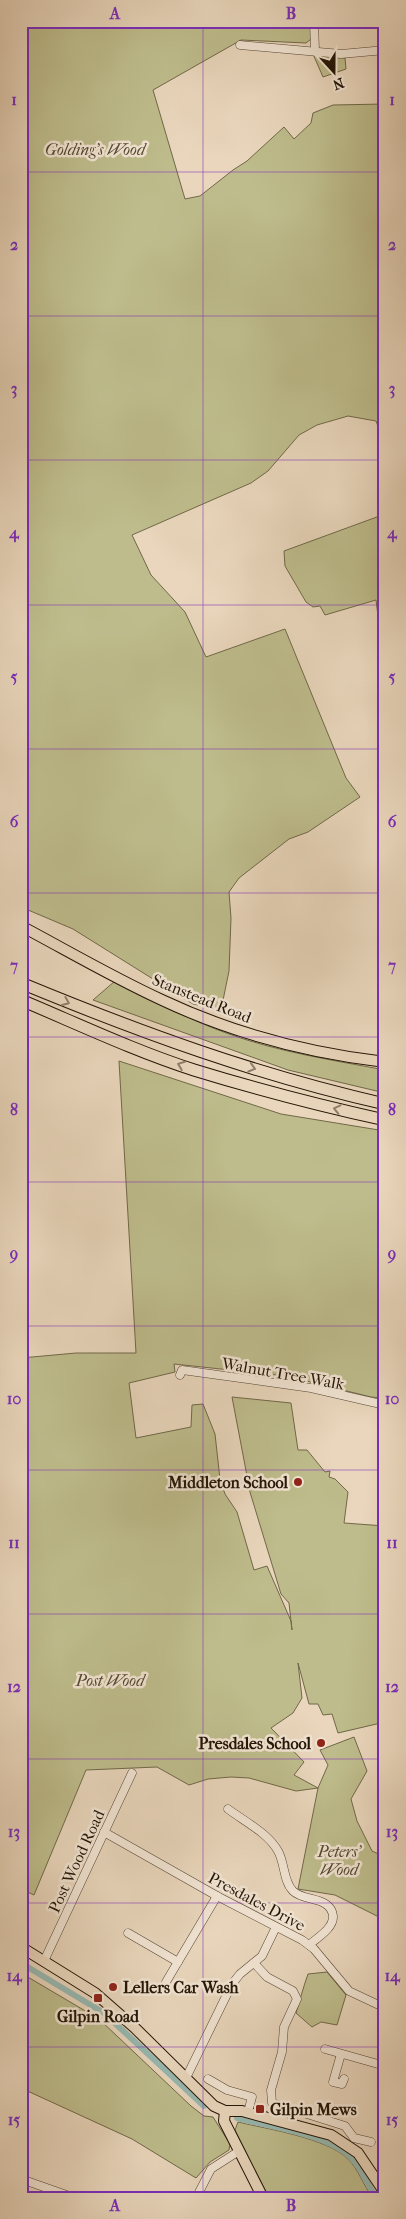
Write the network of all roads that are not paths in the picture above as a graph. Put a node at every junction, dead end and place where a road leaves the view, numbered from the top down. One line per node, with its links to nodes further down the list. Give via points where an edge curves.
1 (314, 21): 4 (street)
2 (240, 45): 4 (street)
3 (385, 50): 4 (street, via 341,54)
4 (315, 51)
5 (21, 926): 8 (main road, Stanstead Road, via 126,982 197,1015 286,1044)
6 (21, 983): 9 (highway, one-way to 9, via 114,1022 198,1052 314,1087)
7 (21, 1000): 10 (highway, one-way to 7, via 192,1069 106,1037)
8 (385, 1062)
9 (385, 1104)
10 (385, 1120)
11 (180, 1375): 12 (street, Walnut Tree Walk, via 182,1370 311,1388)
12 (385, 1405)
13 (132, 1773): 15 (street, Post Wood Road)
14 (228, 1809): 19 (street, via 272,1843 291,1889 300,1896 319,1900 333,1913 331,1926)
15 (104, 1832): 16 (street, Presdales Drive); 21 (street, Post Wood Road)
16 (217, 1896): 17 (street, Presdales Drive); 22 (street)
17 (276, 1927): 19 (street, Presdales Drive); 23 (street, via 265,1951)
18 (128, 1933): 22 (street)
19 (309, 1945): 25 (street, Presdales Drive, via 349,1990)
20 (21, 1947): 21 (main road)
21 (44, 1961): 29 (main road, via 95,1993)
22 (178, 1962): 24 (street)
23 (254, 1963): 29 (street, via 232,1984); 34 (street, via 267,1977 294,1991 297,1999 284,2027 282,2052 271,2090 272,2103 345,2126 354,2138)
24 (166, 1982)
25 (385, 2008)
26 (325, 2049): 27 (street)
27 (341, 2054): 28 (street); 31 (street, via 333,2082 342,2084)
28 (385, 2066)
29 (186, 2078): 32 (main road, via 214,2106)
30 (208, 2079): 33 (street, via 227,2090 252,2097)
31 (344, 2079)
32 (226, 2111): 33 (main road); 35 (main road, via 224,2121)
33 (248, 2112): 37 (main road, via 316,2130 345,2143 358,2153)
34 (371, 2142)
35 (239, 2151): 39 (street, via 211,2169); 40 (main road)
36 (21, 2179): 38 (street)
37 (385, 2193)
38 (75, 2198)
39 (196, 2198)
40 (264, 2198)

